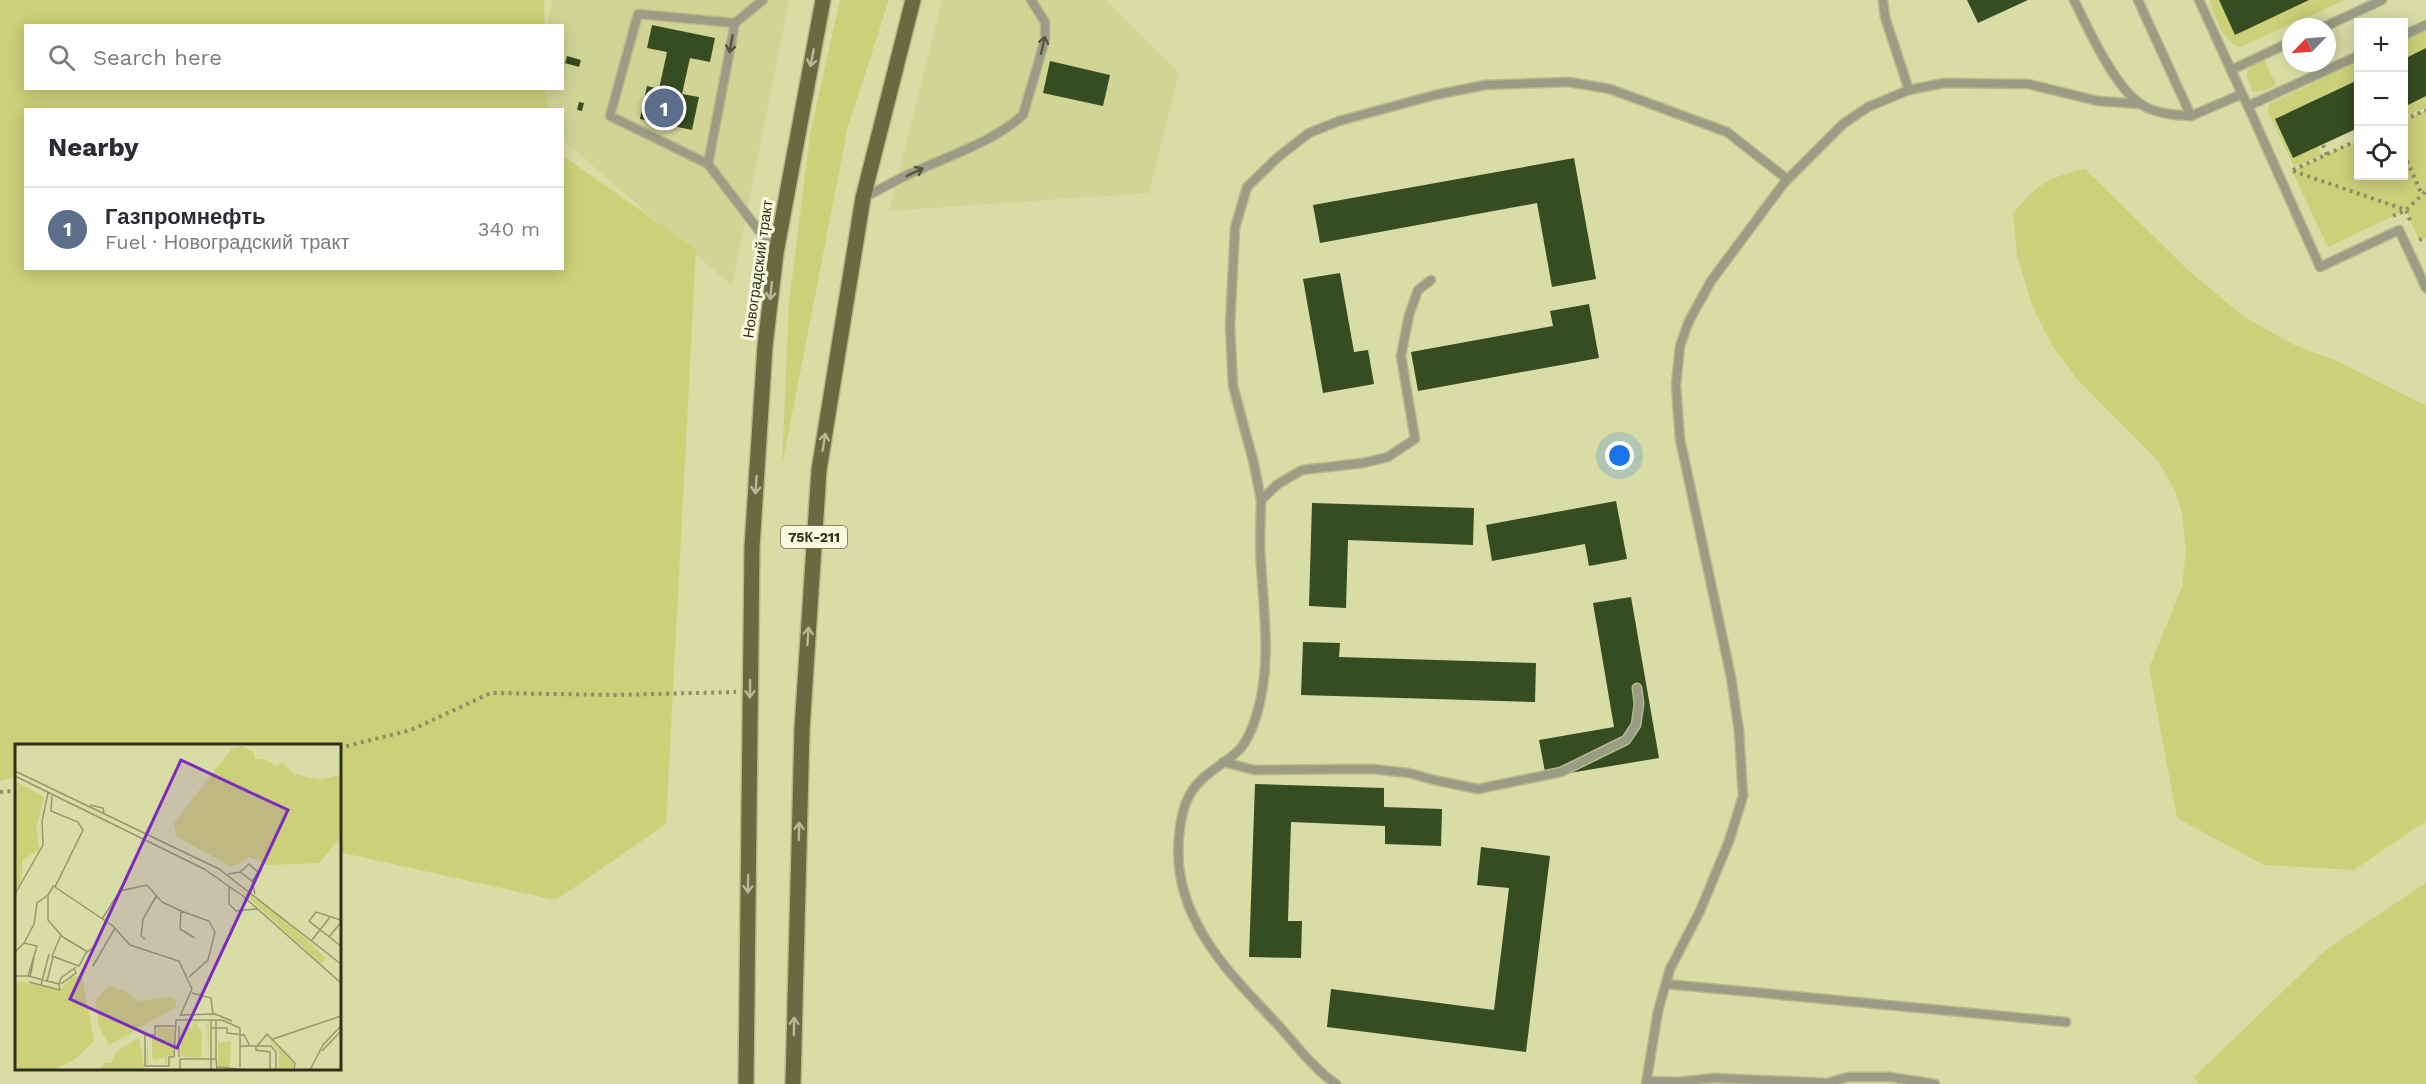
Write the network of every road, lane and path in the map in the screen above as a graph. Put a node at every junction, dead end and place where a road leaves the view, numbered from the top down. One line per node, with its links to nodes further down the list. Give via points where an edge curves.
1 (763, 0): 11 (lane)
2 (823, 0): 38 (main road, Новоградский тракт, one-way to 38)
3 (913, 0): 33 (main road, 75К-211)
4 (1032, 0): 33 (lane, one-way to 4, via 981,143 1023,115 1045,40 1045,22)
5 (1883, 0): 17 (lane)
6 (2074, 0): 19 (lane, via 2119,82)
7 (2138, 0): 22 (lane)
8 (2199, 0): 16 (lane)
9 (2382, 0): 10 (lane)
10 (2336, 21)
11 (735, 23): 28 (lane, one-way to 28); 28 (lane, via 638,14 610,116)
12 (2426, 25): 13 (lane)
13 (2408, 33)
14 (2282, 46): 16 (lane)
15 (2354, 58): 20 (lane)
16 (2231, 70): 18 (lane)
17 (1909, 90): 19 (lane, via 1944,83 2028,84 2098,101); 30 (lane, via 1868,107 1843,124)
18 (2242, 94): 20 (lane); 22 (lane)
19 (2141, 104): 22 (lane, via 2167,115)
20 (2248, 106): 40 (lane, via 2320,267 2399,230)
21 (2426, 110): 23 (path)
22 (2191, 116)
23 (2408, 118)
24 (2354, 143): 26 (path)
25 (2323, 145): 26 (path)
26 (2327, 155): 29 (path)
27 (2408, 163): 32 (path)
28 (708, 164): 38 (lane)
29 (2292, 171): 31 (path); 34 (path)
30 (1787, 179): 41 (lane, via 1727,132 1610,89 1569,82 1485,85 1339,121 1309,133 1247,188 1235,228 1230,326 1233,386); 48 (lane, via 1711,281 1680,346 1680,439 1731,677 1743,796 1721,861)
31 (2297, 180)
32 (2424, 193): 34 (path)
33 (863, 198): 52 (main road, 75К-211, one-way to 33, via 802,729 819,470)
34 (2406, 210): 35 (path)
35 (2387, 219)
36 (2426, 237): 37 (path)
37 (2419, 240)
38 (776, 253): 43 (main road, Новоградский тракт, one-way to 43, via 765,346 752,547)
39 (1431, 280): 41 (lane, via 1418,290 1401,356 1415,439 1388,457 1302,470)
40 (2426, 288)
41 (1261, 500): 45 (lane, via 1266,671 1249,735 1238,751)
42 (1637, 688): 45 (lane, via 1636,725 1626,740 1561,771 1478,789 1372,769 1254,770)
43 (750, 692): 44 (path, via 491,693 411,730); 51 (main road, Новоградский тракт, one-way to 51)
44 (340, 748)
45 (1223, 762): 53 (lane, via 1204,774 1180,820 1180,883 1215,957)
46 (15, 791): 47 (path)
47 (0, 792)
48 (1666, 984): 49 (lane); 50 (lane, via 1658,1011)
49 (2066, 1022)
50 (1649, 1083): 54 (lane, via 1714,1078 1827,1083 1848,1077 1889,1077)
51 (746, 1084)
52 (793, 1084)
53 (1336, 1084)
54 (1935, 1084)

